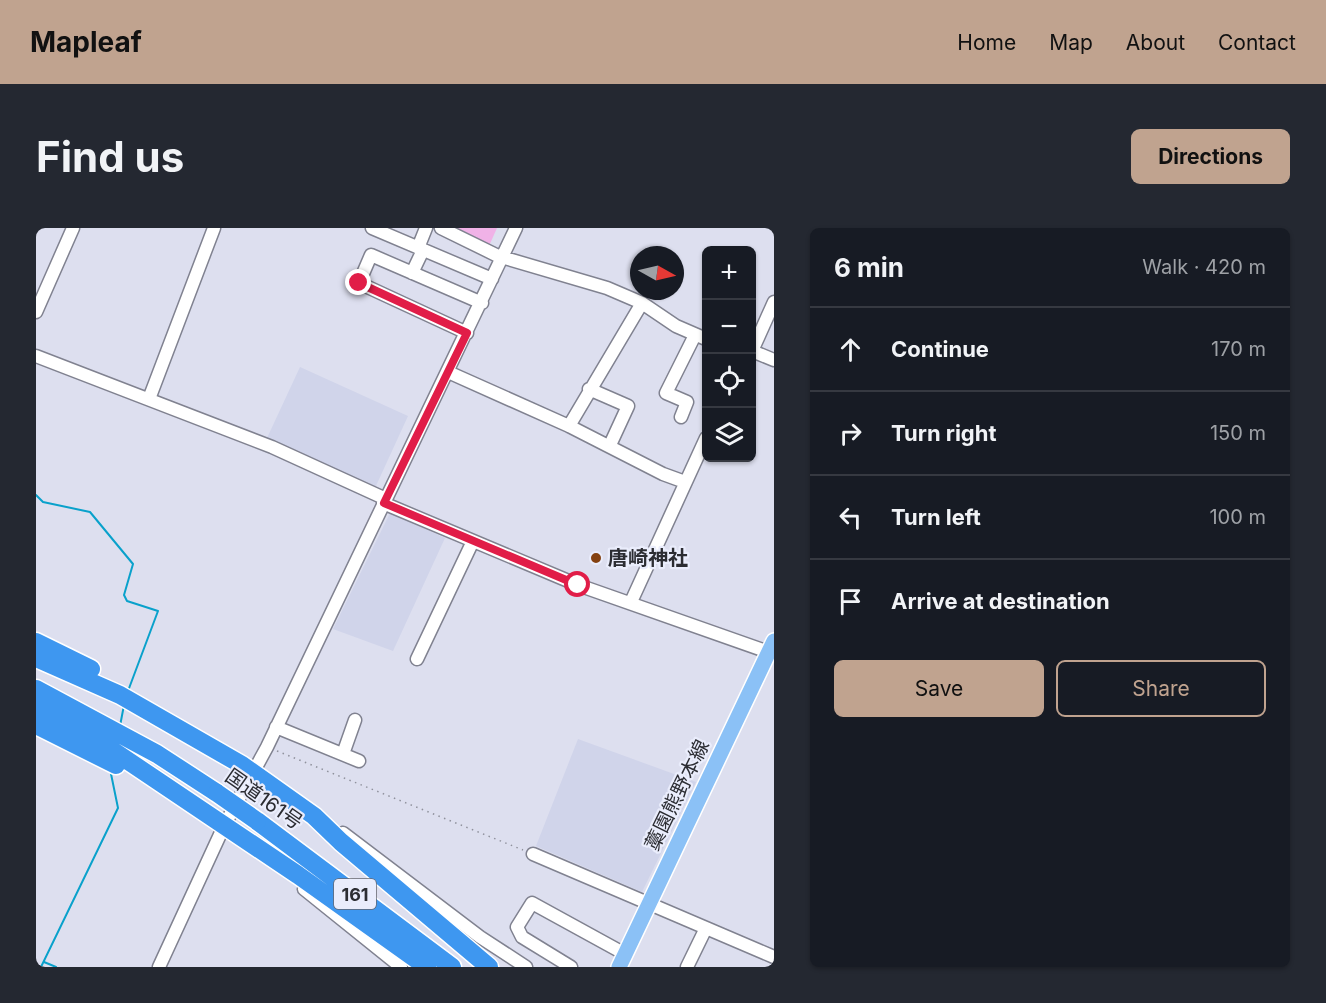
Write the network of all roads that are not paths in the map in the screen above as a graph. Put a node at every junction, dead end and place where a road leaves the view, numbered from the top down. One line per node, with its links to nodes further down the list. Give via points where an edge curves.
1 (73, 228): 14 (street)
2 (214, 228): 23 (street)
3 (372, 228): 7 (street)
4 (426, 228): 7 (street)
5 (441, 228): 8 (street)
6 (516, 228): 8 (street)
7 (420, 249): 9 (street); 10 (street)
8 (504, 256): 10 (street); 13 (street)
9 (412, 273): 12 (street); 15 (street, via 371,255 359,283)
10 (492, 279): 12 (street)
11 (774, 302): 17 (street)
12 (482, 303): 15 (street)
13 (642, 303): 16 (street); 22 (street)
14 (36, 312)
15 (467, 333): 21 (street)
16 (701, 337): 24 (street, via 666,393 687,402)
17 (756, 342)
18 (756, 353): 20 (street)
19 (36, 356): 23 (street)
20 (774, 360)
21 (448, 372): 25 (street); 29 (street)
22 (589, 389): 25 (street); 26 (street, via 628,406)
23 (148, 399): 29 (street, via 272,447)
24 (681, 417)
25 (569, 426): 26 (street)
26 (610, 445): 28 (street)
27 (702, 446): 28 (street)
28 (685, 482): 31 (street)
29 (385, 501): 30 (street); 41 (street)
30 (473, 541): 31 (street, via 578,585); 35 (street)
31 (631, 602): 33 (street)
32 (36, 642): 37 (highway)
33 (772, 649): 50 (main road, 藁園熊野本線)
34 (36, 658): 37 (highway)
35 (417, 659)
36 (36, 689): 57 (highway, 国道161号 / 161, bridge, via 118,732 217,793)
37 (126, 694): 45 (highway, via 181,719 183,730)
38 (36, 706): 43 (highway)
39 (356, 720): 42 (street)
40 (36, 725): 43 (highway)
41 (276, 727): 42 (street); 45 (street)
42 (343, 754): 44 (street)
43 (113, 757): 47 (highway)
44 (358, 761)
45 (252, 773): 46 (highway); 47 (street)
46 (314, 816): 58 (highway); 59 (street)
47 (224, 826): 49 (highway); 54 (street)
48 (533, 854): 50 (street)
49 (298, 875): 55 (street, via 297,883); 56 (highway)
50 (648, 903): 51 (street); 53 (main road, 藁園熊野本線)
51 (706, 928): 52 (street); 61 (street)
52 (774, 957)
53 (622, 961): 60 (street, via 532,903 517,927 522,937)
54 (159, 967)
55 (401, 967)
56 (427, 967)
57 (452, 967)
58 (489, 967)
59 (526, 967)
60 (571, 967)
61 (687, 967)

